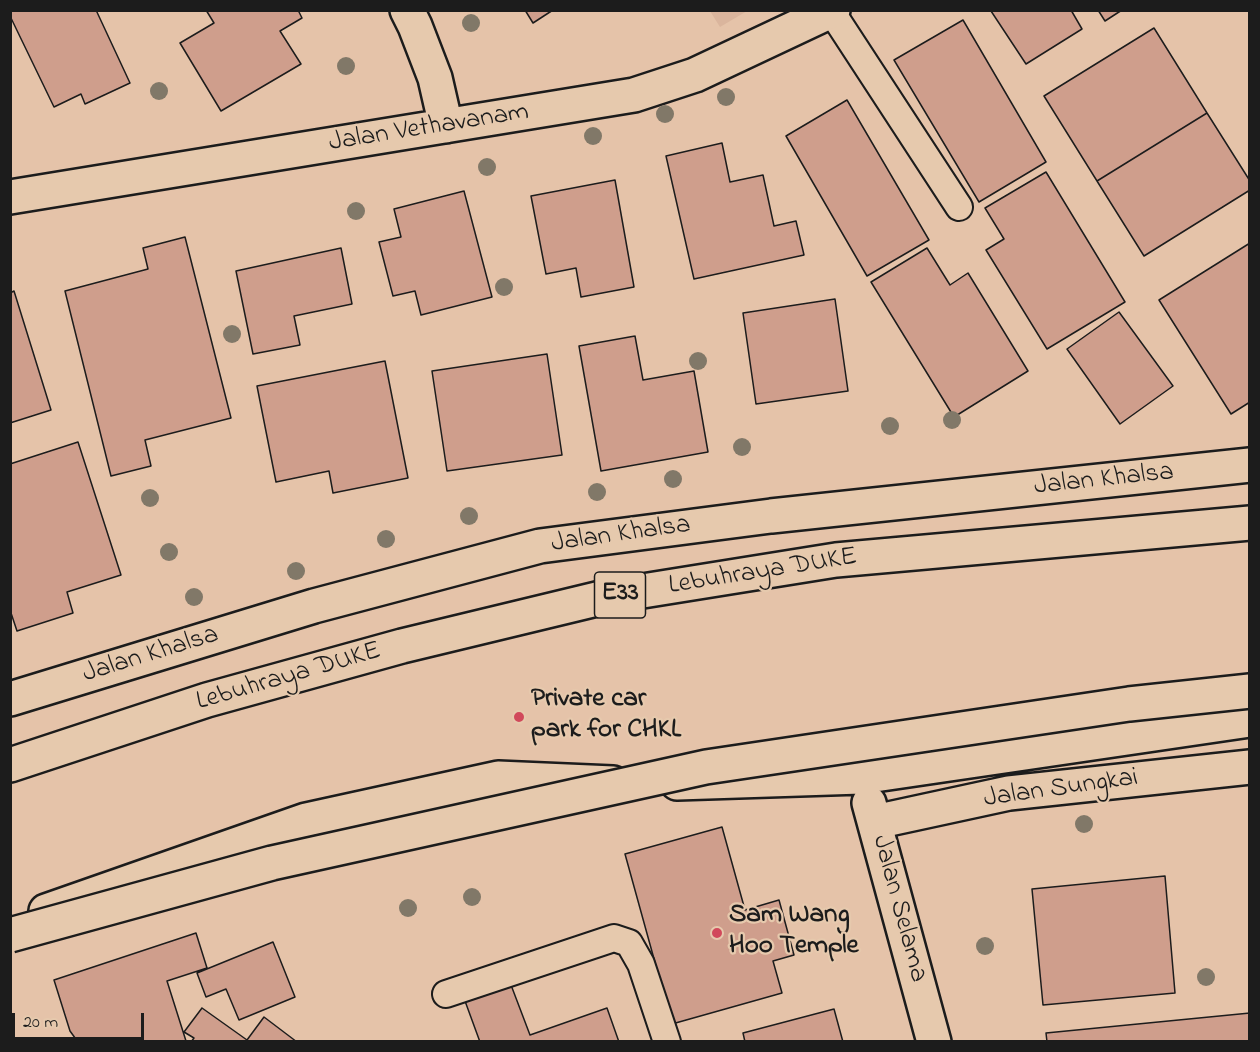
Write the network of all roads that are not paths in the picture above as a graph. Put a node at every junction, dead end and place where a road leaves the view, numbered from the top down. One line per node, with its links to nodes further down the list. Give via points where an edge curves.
1 (407, 10): 3 (main road, via 435,78)
2 (832, 11): 3 (main road, Jalan Vethavanam, via 695,75 634,95); 5 (lane)
3 (446, 126): 4 (main road, Jalan Vethavanam)
4 (10, 197)
5 (959, 207)
6 (1250, 465): 9 (main road, Jalan Khalsa, via 771,516 540,546 314,606)
7 (1250, 523): 11 (main road, Lebuhraya DUKE / E33, via 836,560 605,597 402,645 207,700)
8 (1250, 691): 16 (main road, bridge, via 1130,704 706,767 272,863)
9 (10, 699)
10 (1250, 720): 13 (main road)
11 (10, 765)
12 (1250, 767): 14 (main road, Jalan Sungkai, via 1009,793)
13 (861, 777): 14 (main road, Jalan Selama); 15 (main road, via 645,784 498,778 306,820)
14 (875, 822): 19 (main road, Jalan Selama)
15 (10, 924)
16 (10, 934)
17 (446, 994): 18 (lane, via 614,938 629,943 641,964)
18 (667, 1041)
19 (934, 1041)

